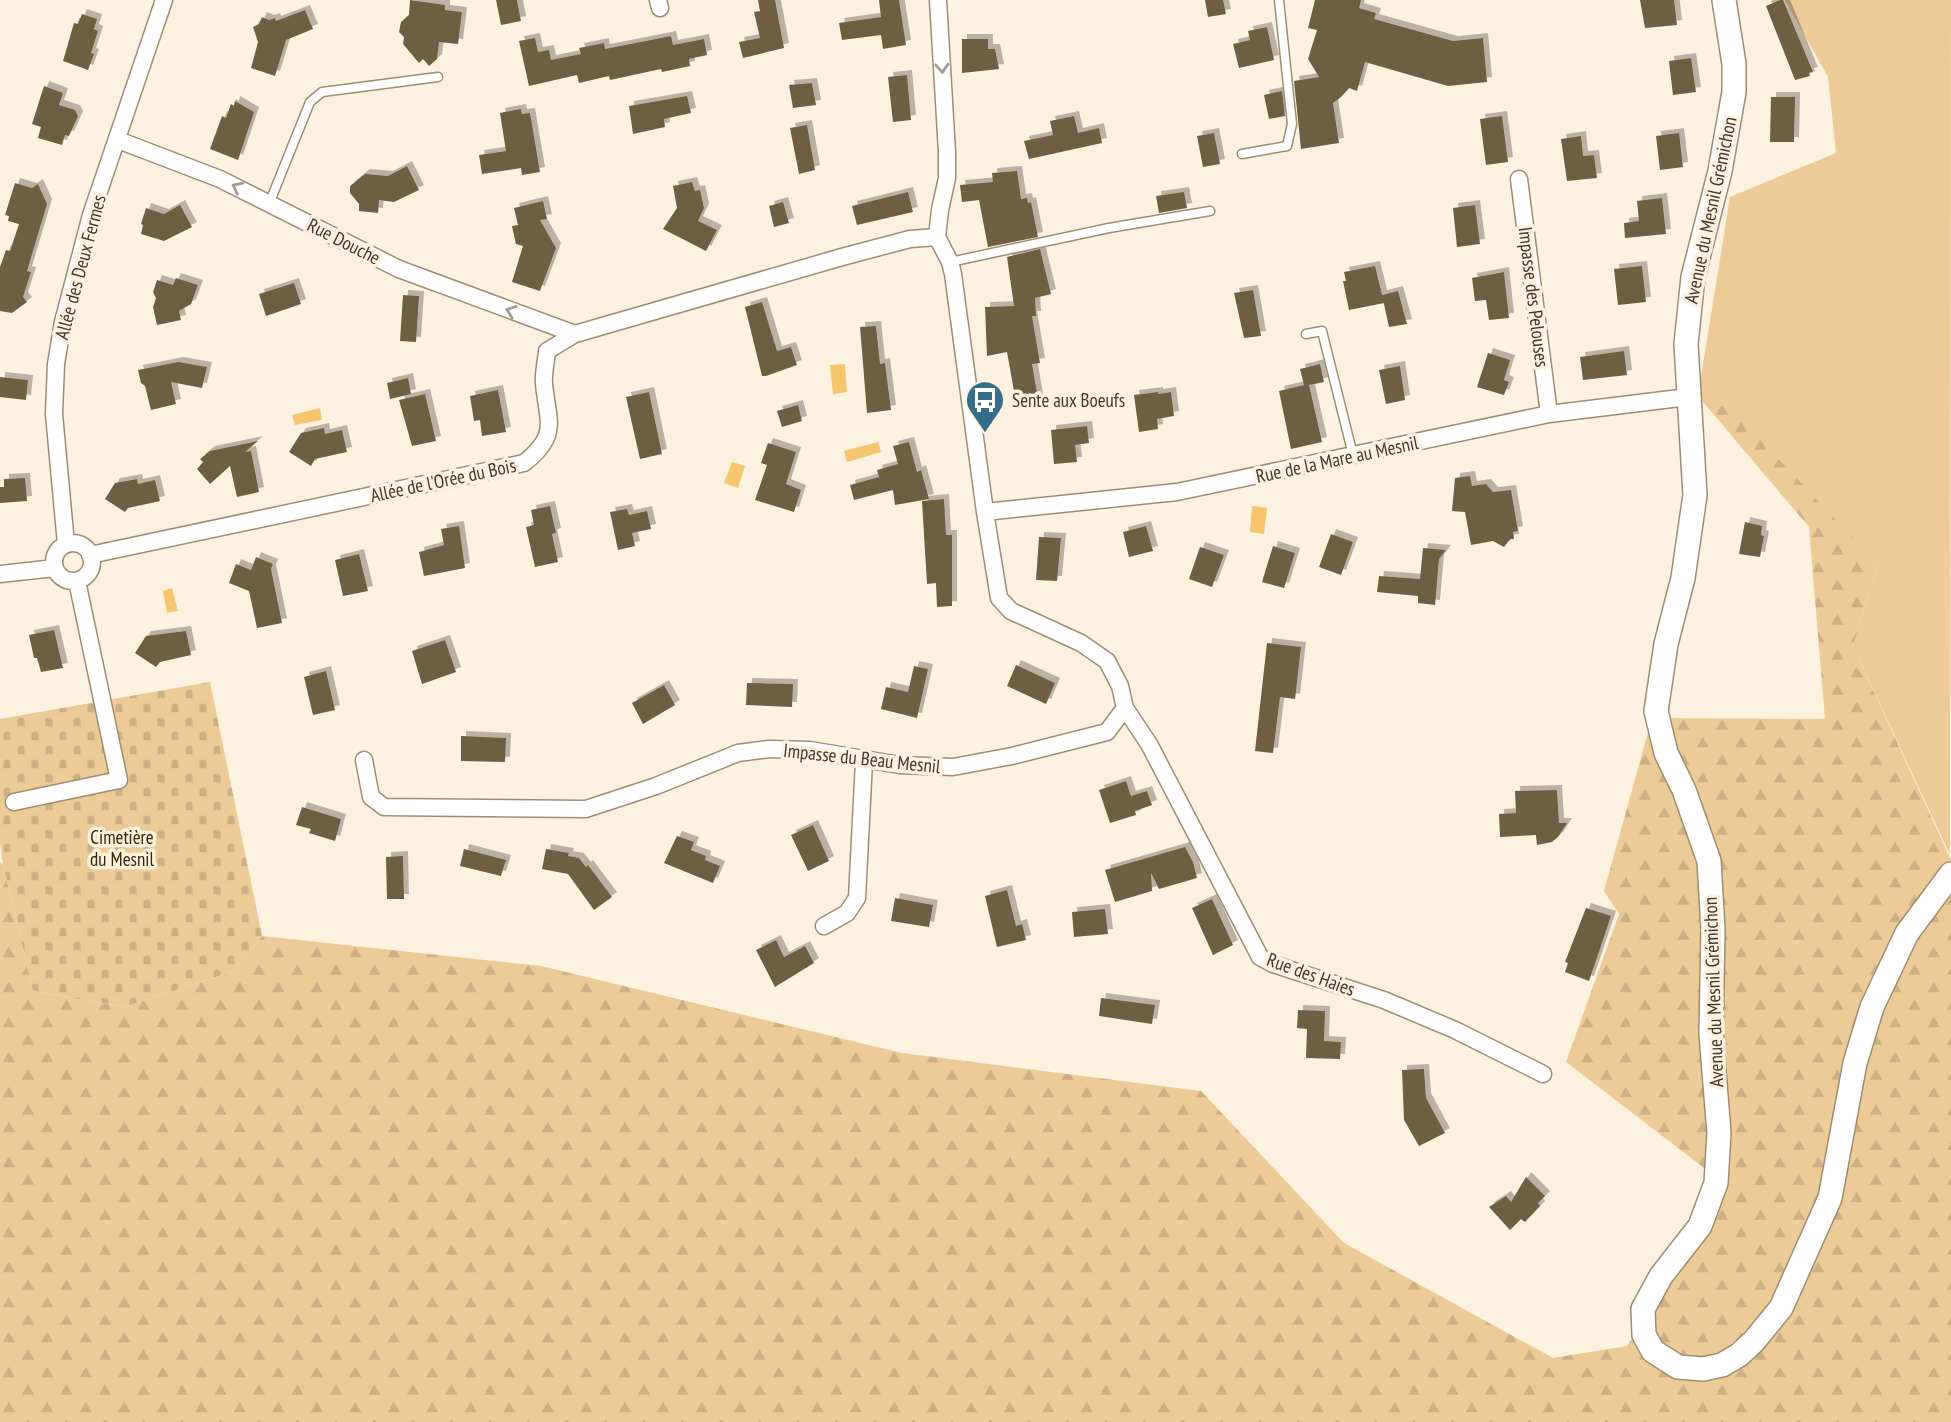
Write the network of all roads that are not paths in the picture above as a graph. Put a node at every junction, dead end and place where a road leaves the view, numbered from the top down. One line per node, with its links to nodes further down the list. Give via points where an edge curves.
1 (164, 0): 6 (street, Allée des Deux Fermes)
2 (938, 0): 11 (street, one-way to 11, via 947,178)
3 (1279, 0): 7 (lane, via 1292,124 1287,146)
4 (1724, 0): 15 (street, Avenue du Mesnil Grémichon, via 1734,92 1693,277 1686,344)
5 (438, 77): 9 (lane, via 322,92 310,102)
6 (118, 140): 9 (street, Rue Douche, one-way to 6, via 220,179); 19 (street, Allée des Deux Fermes, via 88,228 62,322 56,364 55,426)
7 (1242, 154)
8 (1519, 179): 16 (street, Impasse des Pelouses)
9 (269, 204): 13 (street, Rue Douche, one-way to 9, via 399,269)
10 (1210, 211): 12 (lane)
11 (937, 237): 12 (street); 13 (street, Allée de l'Orée du Bois, via 842,257)
12 (950, 262): 18 (street)
13 (575, 334): 20 (street, Allée de l'Orée du Bois, via 547,351 543,380 547,438 538,453 524,463)
14 (1306, 334): 17 (lane, via 1322,331)
15 (1688, 397): 16 (street, Rue de la Mare au Mesnil); 28 (street, Avenue du Mesnil Grémichon, via 1695,495 1656,711 1665,753 1684,790 1709,861 1711,1034 1719,1133 1717,1183 1700,1226 1661,1276 1643,1309 1644,1335 1653,1351 1678,1367 1722,1365 1754,1341 1780,1308 1829,1198 1855,1063 1872,1007 1906,933)
16 (1549, 414): 17 (street, Rue de la Mare au Mesnil)
17 (1353, 455): 18 (street, Rue de la Mare au Mesnil, via 1177,492)
18 (985, 512): 24 (street, via 999,598 1011,611 1082,643 1107,661)
19 (66, 544): 20 (street, via 78,544); 21 (street, via 54,556)
20 (90, 555): 23 (street, via 88,573)
21 (55, 568): 22 (street); 23 (street, via 66,580)
22 (0, 574)
23 (77, 581): 27 (street, via 119,780)
24 (1125, 708): 26 (street, Impasse du Beau Mesnil, via 1107,732 1012,756 953,767); 30 (street, Rue des Haies, via 1168,779 1260,957 1384,1000)
25 (364, 760): 26 (street, Impasse du Beau Mesnil, via 371,797 384,807 533,809 586,809 608,803 738,753 810,750)
26 (864, 761): 29 (street, via 857,898 847,913)
27 (14, 802)
28 (1951, 874)
29 (824, 926)
30 (1543, 1074)

